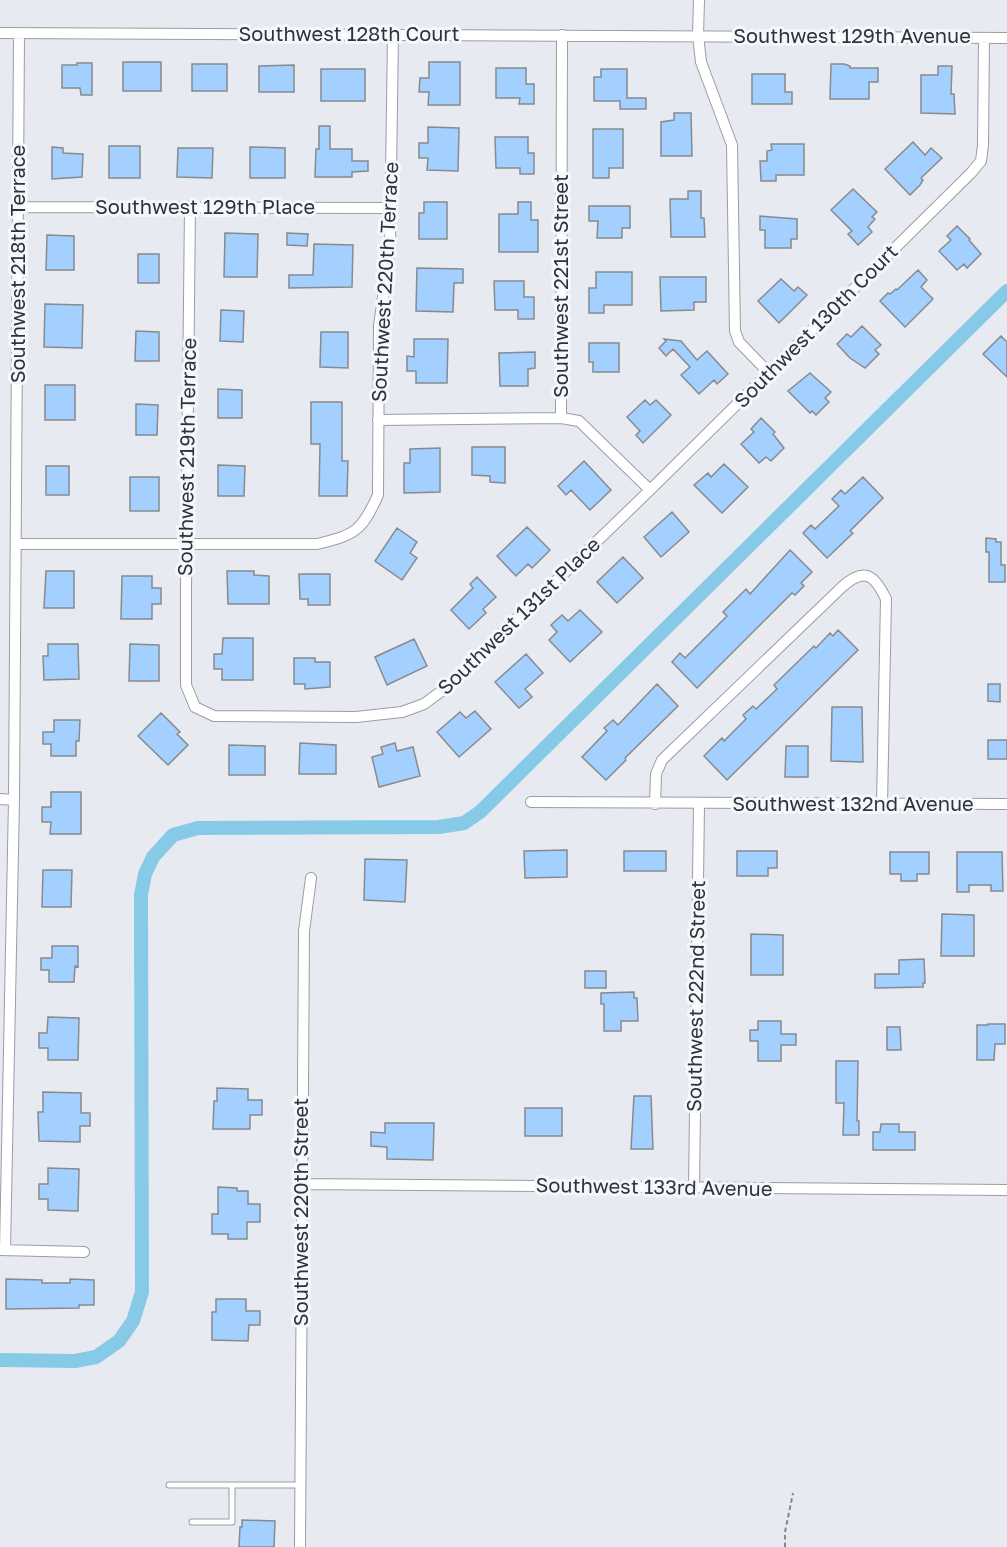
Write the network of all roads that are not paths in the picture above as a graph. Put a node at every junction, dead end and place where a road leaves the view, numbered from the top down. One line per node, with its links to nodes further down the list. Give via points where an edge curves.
1 (699, 0): 6 (street)
2 (0, 33): 3 (street, Southwest 128th Court)
3 (19, 34): 4 (street, Southwest 128th Court); 10 (street, Southwest 218th Terrace)
4 (393, 34): 5 (street, Southwest 128th Court); 11 (street, Southwest 220th Terrace)
5 (562, 35): 6 (street, Southwest 128th Court); 13 (street, Southwest 221st Street)
6 (698, 35): 7 (street, Southwest 129th Avenue); 12 (street, via 706,79 732,145 735,331 740,342)
7 (984, 38): 8 (street, Southwest 129th Avenue); 12 (street, Southwest 130th Court, via 981,160)
8 (1007, 38)
9 (190, 206): 10 (street, Southwest 129th Place); 11 (street, Southwest 129th Place); 17 (street, Southwest 219th Terrace)
10 (19, 207): 16 (street, Southwest 218th Terrace)
11 (391, 208): 14 (street, Southwest 220th Terrace, via 379,326)
12 (769, 373): 15 (street, Southwest 130th Court)
13 (561, 418): 14 (street); 15 (street, Southwest 221st Street, via 579,421)
14 (378, 420): 17 (street, Southwest 220th Terrace, via 378,495 368,518 356,531 317,544)
15 (650, 490): 18 (street, Southwest 131st Place, via 424,704 356,717 214,716)
16 (15, 544): 17 (street); 20 (street, Southwest 218th Terrace)
17 (187, 544): 18 (street, Southwest 219th Terrace, via 186,685)
18 (195, 707)
19 (0, 800): 20 (street)
20 (14, 800): 30 (street, Southwest 218th Terrace)
21 (531, 802): 22 (street, Southwest 132nd Avenue)
22 (655, 804): 23 (street, Southwest 132nd Avenue); 25 (street, via 656,774 662,760 848,582 854,577 868,576 878,583 886,599)
23 (699, 804): 25 (street, Southwest 132nd Avenue); 28 (street, Southwest 222nd Street)
24 (1007, 804): 25 (street, Southwest 132nd Avenue)
25 (882, 805)
26 (311, 878): 27 (street, Southwest 220th Street, via 304,932)
27 (301, 1184): 28 (street, Southwest 133rd Avenue); 34 (street, Southwest 220th Street)
28 (694, 1188): 29 (street, Southwest 133rd Avenue)
29 (1007, 1190)
30 (3, 1250): 31 (street)
31 (84, 1252)
32 (169, 1485): 33 (lane)
33 (232, 1485): 34 (lane); 35 (lane, via 232,1522)
34 (300, 1485): 36 (street, Southwest 220th Street)
35 (192, 1522)
36 (300, 1547)

